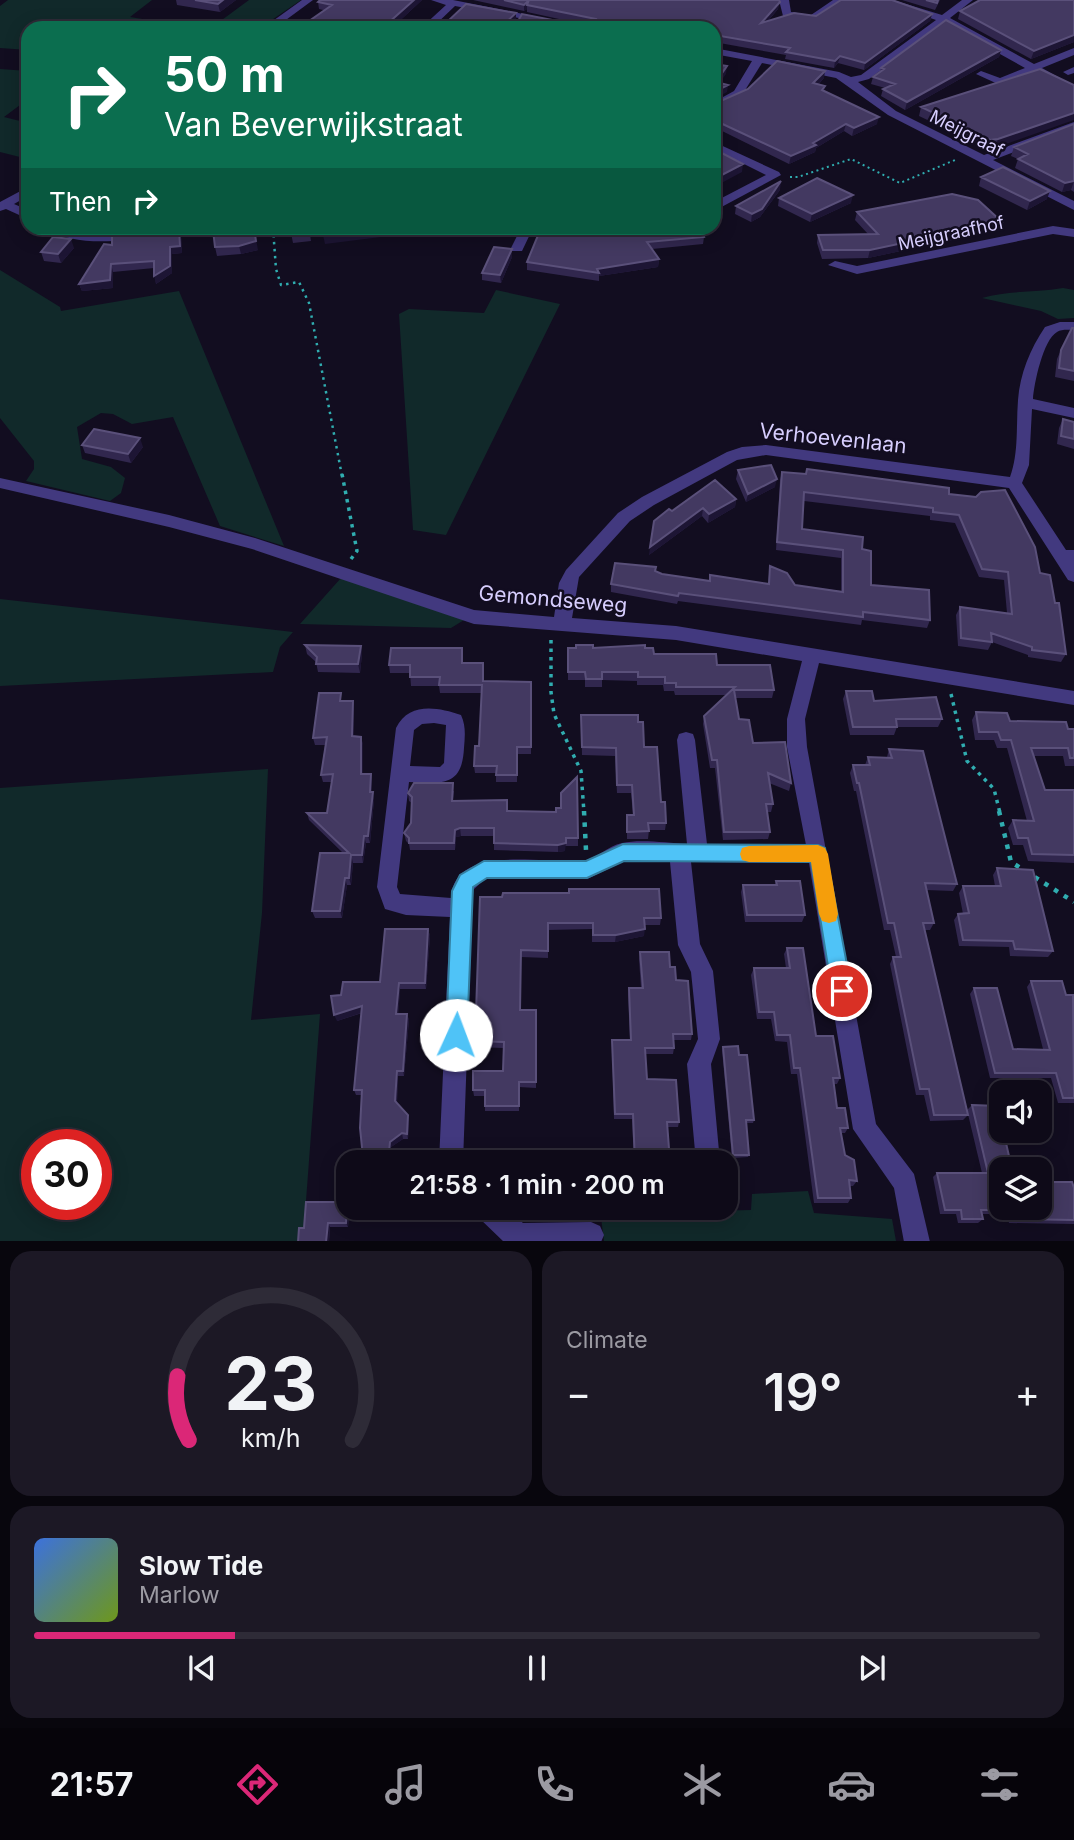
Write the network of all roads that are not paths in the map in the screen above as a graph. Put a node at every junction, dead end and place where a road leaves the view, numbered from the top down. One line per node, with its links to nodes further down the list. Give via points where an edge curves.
1 (308, 0): 10 (street)
2 (436, 0): 8 (street)
3 (784, 0): 4 (street, via 786,14 813,18)
4 (840, 0)
5 (883, 0): 7 (street)
6 (968, 0): 9 (street)
7 (900, 2): 9 (street)
8 (453, 3): 11 (street); 12 (street)
9 (944, 19): 16 (street); 18 (street, via 865,77)
10 (278, 21)
11 (434, 21)
12 (551, 21)
13 (1074, 51): 16 (street)
14 (721, 52): 15 (street, Meijgraaf)
15 (759, 59): 18 (street, Meijgraaf, via 828,72); 20 (street, via 738,93)
16 (1035, 69): 17 (street, via 1000,82); 19 (street)
17 (981, 74)
18 (850, 81): 23 (street, Meijgraaf, via 892,113)
19 (1074, 90)
20 (721, 102)
21 (1074, 125): 23 (street)
22 (721, 148): 25 (street, via 775,175)
23 (982, 160): 27 (street, Meijgraaf)
24 (21, 195): 26 (street)
25 (721, 203)
26 (3, 206): 28 (street)
27 (1074, 206)
28 (21, 212)
29 (1074, 233): 34 (street, Meijgraafhof, via 1053,230 857,270)
30 (73, 235): 31 (street)
31 (130, 235)
32 (524, 235): 33 (street)
33 (517, 248)
34 (835, 265)
35 (1074, 326): 36 (street, via 1053,327 1047,333)
36 (1024, 402): 37 (street); 39 (street, via 1021,468)
37 (1074, 413)
38 (0, 483): 42 (street, Gemondseweg, via 255,544 474,617)
39 (1014, 483): 40 (street); 42 (street, Verhoevenlaan, via 766,450 742,452 624,517 572,574)
40 (1068, 556): 41 (street)
41 (1074, 576)
42 (557, 624): 43 (street, Gemondseweg, via 676,633)
43 (812, 657): 44 (street, Gemondseweg); 48 (street, via 796,719 797,747)
44 (1074, 698)
45 (686, 740): 47 (street)
46 (400, 774): 49 (street, via 387,887 392,902)
47 (689, 854): 48 (street); 49 (street, via 623,852 587,870 484,870 467,881); 51 (street, via 689,945 702,971 709,1039 699,1064)
48 (818, 854): 55 (street, via 865,1129 905,1182)
49 (462, 908): 50 (street)
50 (452, 1150)
51 (707, 1150)
52 (499, 1220): 54 (street)
53 (591, 1235): 54 (street)
54 (518, 1239)
55 (917, 1241)

